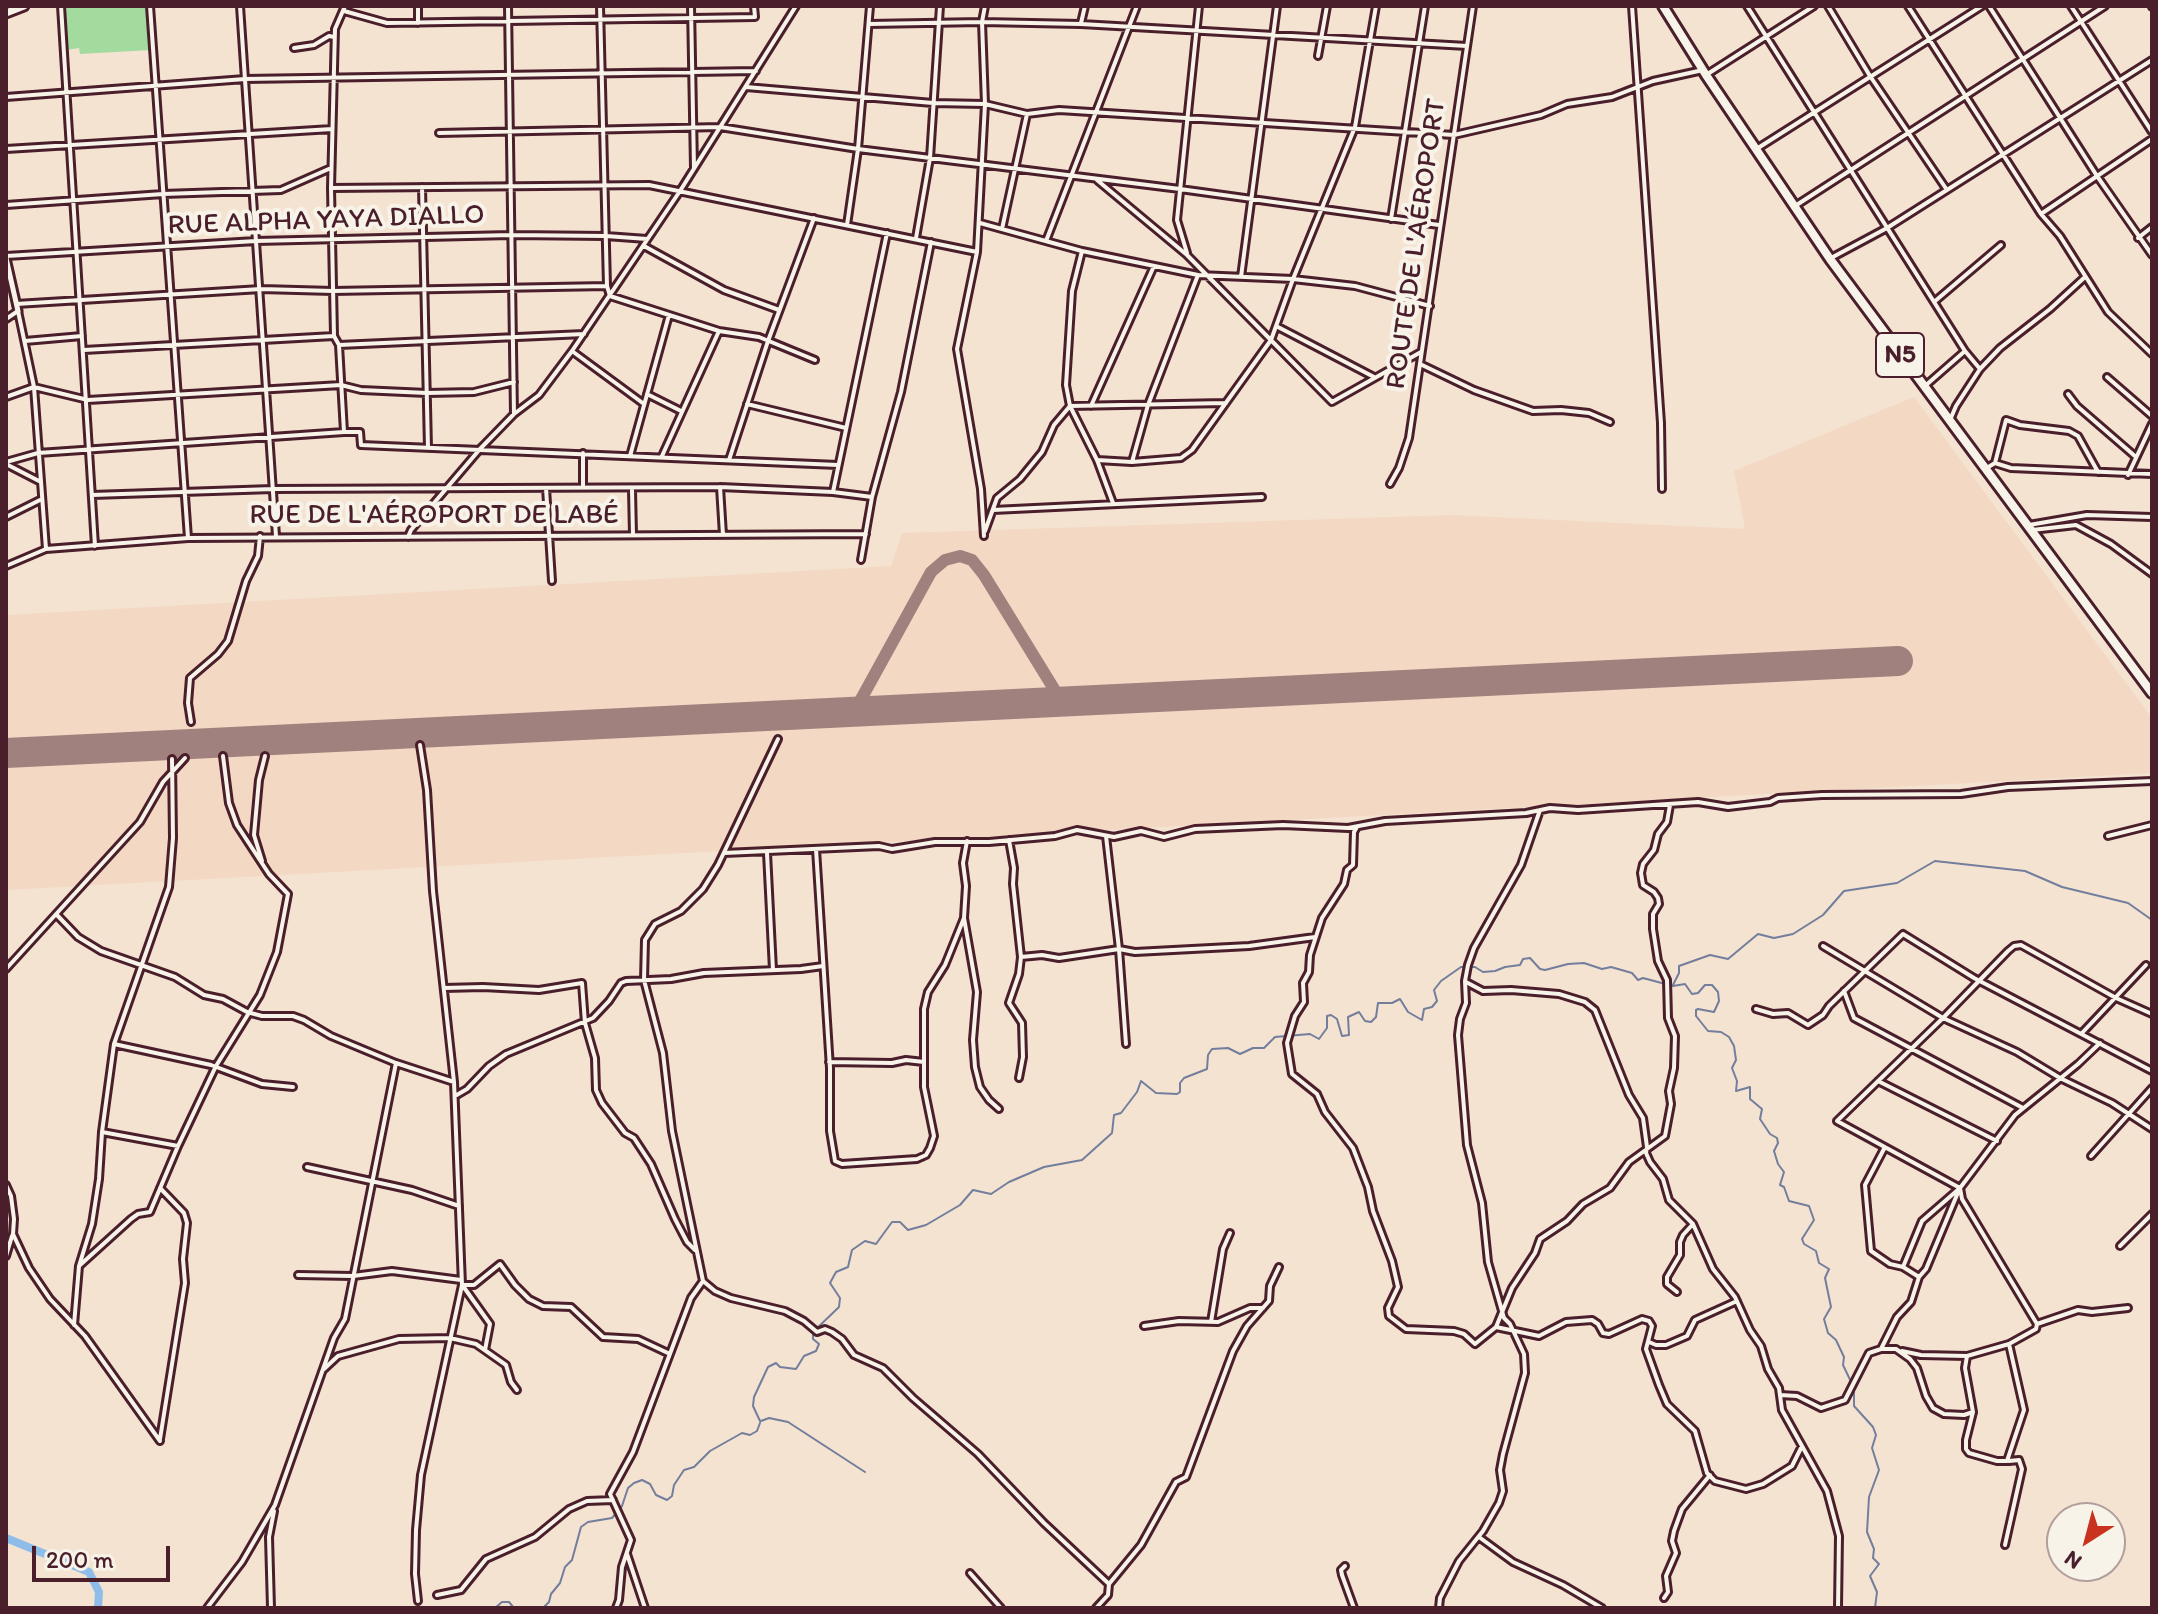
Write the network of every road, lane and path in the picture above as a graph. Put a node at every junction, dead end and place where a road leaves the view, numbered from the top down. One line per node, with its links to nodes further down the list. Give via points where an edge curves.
1 (24, 6): 33 (main road)
2 (61, 6): 69 (street)
3 (150, 6): 66 (street)
4 (240, 6): 64 (street)
5 (418, 6): 38 (street)
6 (508, 6): 36 (street)
7 (600, 6): 35 (street)
8 (691, 6): 34 (street)
9 (754, 6): 34 (street, via 755,17)
10 (796, 6): 57 (street)
11 (870, 6): 41 (street)
12 (940, 6): 39 (street)
13 (985, 6): 37 (street)
14 (1085, 6): 42 (street)
15 (1137, 6): 43 (street)
16 (1199, 6): 44 (street)
17 (1277, 6): 45 (street)
18 (1327, 6): 48 (street)
19 (1376, 6): 50 (street)
20 (1425, 6): 51 (street)
21 (1473, 6): 52 (street, ROUTE DE L'AÉROPORT)
22 (1632, 6): 68 (street)
23 (1663, 6): 59 (highway, N5)
24 (1747, 6): 47 (street)
25 (1814, 6): 47 (street)
26 (1828, 6): 63 (street)
27 (1908, 6): 49 (street)
28 (1982, 6): 49 (street)
29 (1989, 6): 56 (street)
30 (2071, 6): 40 (street)
31 (2105, 6): 40 (street)
32 (344, 8): 38 (street, via 387,23); 46 (street)
33 (6, 13)
34 (692, 18): 35 (street); 58 (street)
35 (600, 20): 36 (street); 60 (street)
36 (509, 21): 38 (street); 61 (street)
37 (982, 22): 39 (street); 42 (street); 74 (street)
38 (418, 23)
39 (938, 23): 41 (street); 73 (street)
40 (2081, 23): 56 (street); 65 (street)
41 (869, 24): 71 (street)
42 (1081, 24): 43 (street)
43 (1129, 27): 44 (street); 75 (street)
44 (1196, 31): 45 (street); 78 (street)
45 (1273, 35): 48 (street); 80 (street)
46 (334, 37): 53 (street); 62 (street)
47 (1766, 37): 59 (street); 76 (street)
48 (1322, 38): 50 (street); 54 (street)
49 (1929, 39): 63 (street); 72 (street)
50 (1371, 41): 51 (street); 83 (street)
51 (1421, 42): 52 (street); 87 (street)
52 (1467, 46): 92 (street, ROUTE DE L'AÉROPORT)
53 (294, 48)
54 (1318, 56)
55 (2152, 60): 65 (street)
56 (2024, 61): 72 (street); 79 (street)
57 (756, 71): 58 (street); 67 (street)
58 (692, 72): 60 (street); 81 (street)
59 (1704, 72): 68 (street); 98 (highway, N5)
60 (602, 73): 61 (street); 85 (street)
61 (509, 74): 62 (street); 86 (street)
62 (333, 76): 64 (street); 84 (street)
63 (1870, 76): 76 (street); 90 (street)
64 (245, 79): 66 (street); 91 (street)
65 (2119, 81): 79 (street); 88 (street)
66 (156, 86): 69 (street); 93 (street)
67 (746, 87): 71 (street); 82 (street)
68 (1637, 87): 92 (street); 248 (street)
69 (66, 92): 70 (street); 95 (street)
70 (6, 97)
71 (862, 97): 73 (street); 97 (street)
72 (1966, 97): 90 (street); 99 (street)
73 (933, 103): 74 (street); 100 (street)
74 (985, 104): 77 (street); 101 (street)
75 (1096, 112): 77 (street); 78 (street); 106 (street)
76 (1813, 112): 98 (street); 104 (street)
77 (1027, 114): 103 (street)
78 (1187, 118): 80 (street); 113 (street)
79 (2060, 118): 99 (street); 107 (street)
80 (1262, 123): 83 (street); 118 (street)
81 (693, 127): 82 (street); 85 (street); 105 (street)
82 (720, 127): 97 (street); 105 (street)
83 (1355, 127): 87 (street); 122 (street)
84 (332, 129): 91 (street); 102 (street)
85 (603, 129): 86 (street); 109 (street)
86 (511, 131): 89 (street); 110 (street)
87 (1405, 132): 92 (street); 125 (street)
88 (2152, 132)
89 (439, 133)
90 (1908, 133): 104 (street); 114 (street)
91 (249, 134): 93 (street); 115 (street)
92 (1454, 135): 128 (street, ROUTE DE L'AÉROPORT)
93 (159, 139): 95 (street); 117 (street)
94 (2152, 139): 107 (street)
95 (69, 145): 96 (street); 119 (street)
96 (6, 149)
97 (858, 149): 100 (street); 127 (street)
98 (1756, 149): 121 (highway, N5)
99 (2003, 155): 114 (street); 123 (street)
100 (930, 158): 101 (street); 138 (street)
101 (982, 164): 103 (street); 126 (street)
102 (331, 168): 112 (street); 115 (street, via 281,190)
103 (1015, 168): 106 (street); 131 (street)
104 (1850, 169): 121 (street); 130 (street)
105 (694, 170): 116 (street)
106 (1072, 175): 108 (street); 141 (street)
107 (2097, 176): 123 (street); 136 (street)
108 (1094, 178): 113 (street); 149 (street)
109 (604, 185): 110 (street); 116 (street); 134 (street)
110 (511, 186): 111 (street); 133 (street)
111 (422, 187): 112 (street); 135 (street)
112 (331, 188): 139 (street)
113 (1180, 189): 118 (street); 149 (street, via 1177,220)
114 (1947, 190): 130 (street)
115 (253, 191): 117 (street); 140 (street)
116 (680, 191): 124 (street); 137 (street)
117 (163, 194): 119 (street); 144 (street)
118 (1252, 199): 122 (street); 156 (street)
119 (72, 200): 120 (street); 146 (street)
120 (6, 205)
121 (1795, 206): 151 (highway, N5)
122 (1322, 208): 125 (street); 158 (street)
123 (2041, 214): 157 (street)
124 (814, 218): 127 (street); 170 (street)
125 (1391, 219): 128 (street)
126 (980, 223): 131 (street); 148 (street)
127 (847, 225): 132 (street)
128 (1439, 225): 168 (street, ROUTE DE L'AÉROPORT)
129 (2152, 227): 136 (street)
130 (1887, 228): 151 (street); 167 (street)
131 (1002, 229): 141 (street)
132 (887, 233): 138 (street); 219 (street)
133 (511, 235): 134 (street, RUE ALPHA YAYA DIALLO); 135 (street, RUE ALPHA YAYA DIALLO); 160 (street)
134 (606, 236): 137 (street, RUE ALPHA YAYA DIALLO); 159 (street)
135 (423, 238): 139 (street, RUE ALPHA YAYA DIALLO); 162 (street)
136 (2138, 238): 150 (street)
137 (647, 239): 145 (street)
138 (916, 239): 142 (street)
139 (332, 240): 140 (street, RUE ALPHA YAYA DIALLO); 163 (street)
140 (256, 241): 144 (street, RUE ALPHA YAYA DIALLO); 161 (street)
141 (1046, 241): 147 (street)
142 (931, 242): 148 (street); 253 (street, via 901,392)
143 (2001, 245): 167 (street)
144 (166, 246): 146 (street, RUE ALPHA YAYA DIALLO); 164 (street)
145 (643, 246): 165 (street); 170 (street, via 724,290)
146 (75, 251): 152 (street, RUE ALPHA YAYA DIALLO); 166 (street)
147 (1082, 251): 153 (street); 211 (street, via 1072,291 1066,385)
148 (977, 252): 258 (street, via 957,349 984,536)
149 (1187, 255): 154 (street)
150 (2152, 255)
151 (1830, 259): 200 (highway, N5)
152 (6, 260): 169 (street)
153 (1154, 266): 155 (street); 212 (street)
154 (1207, 274): 155 (street); 156 (street); 180 (street)
155 (1198, 275): 210 (street)
156 (1241, 277): 158 (street)
157 (2085, 277): 190 (street, via 2108,312); 193 (street)
158 (1293, 279): 168 (street, via 1355,286); 173 (street)
159 (607, 286): 160 (street); 165 (street)
160 (512, 288): 162 (street); 178 (street)
161 (261, 289): 163 (street); 164 (street); 179 (street)
162 (424, 290): 163 (street); 182 (street)
163 (333, 291): 177 (street)
164 (169, 295): 166 (street); 184 (street)
165 (610, 296): 171 (street); 175 (street)
166 (79, 300): 169 (street); 176 (street)
167 (1934, 302): 188 (street)
168 (1430, 306): 189 (street, ROUTE DE L'AÉROPORT)
169 (17, 308): 172 (street); 181 (street)
170 (779, 310): 183 (street)
171 (669, 315): 174 (street); 203 (street)
172 (6, 319)
173 (1278, 327): 180 (street); 194 (street)
174 (719, 331): 183 (street); 213 (street)
175 (584, 334): 178 (street); 187 (street)
176 (82, 336): 181 (street); 186 (street)
177 (334, 336): 179 (street); 185 (street)
178 (513, 337): 182 (street); 196 (street)
179 (263, 340): 184 (street); 199 (street)
180 (1271, 340): 194 (street, via 1332,402); 207 (street)
181 (24, 341): 198 (street)
182 (426, 341): 185 (street); 201 (street)
183 (768, 341): 191 (street); 209 (street)
184 (173, 345): 186 (street); 202 (street)
185 (339, 345): 197 (street)
186 (83, 350): 206 (street)
187 (572, 351): 208 (street); 214 (street, via 539,395)
188 (1965, 351): 193 (street); 200 (street)
189 (1421, 352): 192 (street, ROUTE DE L'AÉROPORT); 194 (street)
190 (2152, 354)
191 (815, 360)
192 (1420, 364): 216 (street, via 1533,411 1589,413); 242 (street, ROUTE DE L'AÉROPORT, via 1409,438)
193 (1980, 369): 217 (street)
194 (1374, 377)
195 (2107, 377): 215 (street)
196 (514, 382): 201 (street, via 474,392); 214 (street)
197 (341, 385): 199 (street); 201 (street); 220 (street)
198 (34, 387): 205 (street); 206 (street); 226 (street)
199 (266, 388): 202 (street); 221 (street)
200 (1923, 388): 217 (highway, N5)
201 (427, 393): 223 (street)
202 (177, 394): 206 (street); 222 (street)
203 (647, 394): 208 (street); 213 (street)
204 (2068, 394): 230 (street)
205 (6, 397)
206 (88, 400): 225 (street)
207 (1226, 403): 210 (street); 233 (street, via 1181,458)
208 (644, 404): 228 (street)
209 (747, 404): 219 (street); 231 (street)
210 (1148, 405): 212 (street); 233 (street)
211 (1070, 406): 212 (street); 232 (street); 258 (street, via 1042,452 997,498)
212 (1091, 406)
213 (682, 411): 229 (street)
214 (514, 414): 224 (street)
215 (2152, 416)
216 (1610, 422)
217 (1949, 422): 237 (highway, N5)
218 (2152, 424): 230 (street)
219 (846, 428): 236 (street)
220 (344, 432): 221 (street); 223 (street, via 360,432 361,445)
221 (269, 437): 222 (street); 246 (street)
222 (180, 443): 225 (street); 250 (street)
223 (428, 448): 224 (street)
224 (480, 449): 227 (street); 249 (street)
225 (90, 450): 226 (street); 252 (street)
226 (38, 453): 234 (street); 241 (street)
227 (583, 453): 228 (street); 245 (street)
228 (630, 456): 229 (street)
229 (662, 456): 231 (street)
230 (2136, 457): 240 (street)
231 (729, 460): 236 (street)
232 (1097, 460): 233 (street); 256 (street)
233 (1132, 462)
234 (6, 463): 241 (street)
235 (1995, 463): 237 (street); 238 (street); 238 (street, via 2006,420 2078,436)
236 (838, 465): 251 (street)
237 (1984, 470): 261 (highway, N5)
238 (2098, 472): 240 (street)
239 (2152, 474): 240 (street)
240 (2128, 475)
241 (39, 481): 255 (street)
242 (1390, 484)
243 (720, 487): 247 (street); 251 (street); 264 (street)
244 (546, 488): 245 (street); 249 (street); 268 (street)
245 (583, 488): 247 (street)
246 (273, 489): 249 (street); 250 (street); 266 (street)
247 (632, 489): 263 (street)
248 (1662, 489)
249 (445, 490): 267 (street)
250 (184, 492): 252 (street); 269 (street)
251 (833, 492): 253 (street)
252 (92, 495): 270 (street)
253 (872, 497): 262 (street)
254 (1262, 497): 256 (street)
255 (40, 500): 259 (street); 271 (street)
256 (1113, 503): 258 (street)
257 (6, 509): 259 (street)
258 (992, 510)
259 (8, 517)
260 (2152, 517): 261 (street, via 2087,515)
261 (2028, 528): 274 (street, via 2076,525); 276 (highway, N5)
262 (866, 534): 264 (street, RUE DE L'AÉROPORT DE LABÉ); 272 (street)
263 (633, 535): 264 (street, RUE DE L'AÉROPORT DE LABÉ); 268 (street, RUE DE L'AÉROPORT DE LABÉ)
264 (723, 535)
265 (260, 536): 266 (street, RUE DE L'AÉROPORT DE LABÉ); 269 (street, RUE DE L'AÉROPORT DE LABÉ); 277 (street, via 228,641 190,678)
266 (276, 536): 267 (street, RUE DE L'AÉROPORT DE LABÉ)
267 (408, 537): 268 (street, RUE DE L'AÉROPORT DE LABÉ)
268 (547, 537): 275 (street)
269 (188, 538): 270 (street, RUE DE L'AÉROPORT DE LABÉ)
270 (95, 546): 271 (street, RUE DE L'AÉROPORT DE LABÉ)
271 (46, 549): 273 (street, RUE DE L'AÉROPORT DE LABÉ)
272 (861, 560)
273 (6, 566)
274 (2152, 574)
275 (552, 581)
276 (2152, 693)
277 (191, 722)
278 (778, 739): 295 (street)
279 (420, 745): 313 (street)
280 (223, 756): 297 (street, via 233,816)
281 (265, 756): 297 (street, via 254,835)
282 (185, 758): 284 (street)
283 (172, 759): 284 (street)
284 (172, 772): 298 (street, via 140,822); 304 (street, via 169,887)
285 (2152, 781): 286 (street, via 1961,794 1822,795 1728,807)
286 (1670, 805): 287 (street); 345 (street, via 1641,873 1643,885 1658,898 1653,929 1675,1036 1665,1136)
287 (1540, 810): 289 (street); 311 (street, via 1521,865 1474,948)
288 (2152, 825): 291 (street)
289 (1357, 827): 290 (street, via 1242,826 1164,837 1141,831); 300 (street, via 1353,865)
290 (1106, 836): 292 (street, via 1077,830); 302 (street)
291 (2108, 836)
292 (1009, 840): 293 (street); 303 (street)
293 (967, 841): 294 (street, via 892,849); 299 (street)
294 (816, 849): 296 (street); 306 (street)
295 (724, 853): 296 (street); 310 (street, via 697,897 648,933)
296 (767, 853): 308 (street)
297 (262, 863): 317 (street, via 288,894 277,952 260,995)
298 (56, 914): 304 (street, via 78,937); 307 (street)
299 (964, 918): 327 (street, via 928,992 922,1025); 339 (street, via 977,992 975,1067 980,1087)
300 (1315, 937): 302 (street, via 1235,947); 378 (street, via 1303,983 1304,1002 1287,1043 1292,1074 1317,1094 1353,1148 1398,1287 1389,1316 1406,1329 1454,1331 1475,1344)
301 (1823, 946): 309 (street)
302 (1119, 949): 303 (street, via 1059,958); 324 (street)
303 (1021, 957): 331 (street, via 1009,1003 1022,1023)
304 (141, 964): 317 (street); 323 (street)
305 (2146, 965): 315 (street)
306 (823, 966): 308 (street); 326 (street)
307 (6, 969)
308 (773, 970): 310 (street)
309 (1863, 971): 312 (street, via 1903,934); 314 (street); 319 (street)
310 (644, 980): 320 (street, via 621,983); 359 (street, via 663,1053)
311 (1465, 981): 345 (street, via 1483,991 1559,994 1595,1010 1643,1118); 373 (street, via 1458,1035 1467,1145)
312 (1980, 981): 315 (street, via 2008,951 2021,945); 319 (street); 321 (street)
313 (444, 988): 320 (street, via 539,990 582,983); 334 (street)
314 (1844, 991): 316 (street, via 1808,1025 1788,1013); 325 (street, via 1854,1018)
315 (2116, 998): 318 (street); 321 (street)
316 (1756, 1009)
317 (247, 1012): 328 (street, via 293,1016); 329 (street)
318 (2152, 1014)
319 (1943, 1018): 325 (street); 332 (street)
320 (585, 1023): 337 (street, via 506,1054); 359 (street, via 602,1103 651,1164)
321 (2082, 1034): 322 (street)
322 (2100, 1043): 330 (street); 332 (street)
323 (114, 1044): 329 (street); 342 (street)
324 (1126, 1044)
325 (1910, 1050): 333 (street); 338 (street)
326 (829, 1062): 327 (street); 327 (street, via 833,1157 842,1164 926,1155 934,1136)
327 (924, 1062)
328 (396, 1063): 334 (street); 349 (street)
329 (216, 1066): 335 (street, via 262,1084); 344 (street)
330 (2152, 1071)
331 (1019, 1078)
332 (2060, 1078): 338 (street); 340 (street)
333 (1878, 1081): 343 (street); 346 (street, via 1837,1121)
334 (454, 1082): 337 (street)
335 (293, 1087)
336 (2152, 1088): 340 (street)
337 (455, 1096): 353 (street)
338 (2023, 1108): 343 (street)
339 (999, 1109)
340 (2129, 1114): 341 (street); 347 (street)
341 (2152, 1129)
342 (102, 1132): 344 (street); 361 (street, via 94,1209)
343 (1997, 1141): 352 (street)
344 (178, 1146): 351 (street)
345 (1647, 1147): 355 (street, via 1669,1200); 373 (street, via 1610,1188 1540,1239)
346 (1885, 1147): 352 (street); 363 (street, via 1865,1185 1871,1251)
347 (2091, 1156)
348 (307, 1167): 349 (street)
349 (372, 1183): 353 (street); 365 (street)
350 (6, 1185): 357 (street)
351 (160, 1187): 361 (street, via 150,1212 131,1219); 376 (street, via 187,1223 185,1283 160,1441)
352 (1960, 1188): 363 (street, via 1922,1221); 366 (street); 375 (street)
353 (459, 1206): 368 (street)
354 (2152, 1214): 358 (street)
355 (1693, 1224): 369 (street, via 1683,1235 1680,1255 1667,1277); 370 (street, via 1713,1269)
356 (1230, 1233): 374 (street)
357 (13, 1234): 360 (street); 376 (street, via 29,1268)
358 (2120, 1246)
359 (695, 1250): 367 (street)
360 (6, 1256)
361 (79, 1266): 376 (street)
362 (1279, 1267): 371 (street)
363 (1903, 1267): 366 (street)
364 (298, 1275): 365 (street)
365 (353, 1276): 368 (street, via 392,1271); 388 (street, via 345,1319)
366 (1919, 1277): 383 (street, via 1911,1302)
367 (703, 1281): 386 (street); 402 (street, via 731,1298 778,1308 815,1330 832,1332 854,1355 883,1368)
368 (462, 1283): 380 (street); 384 (street, via 490,1324); 386 (street, via 474,1285 500,1264 529,1299 543,1306 571,1307 603,1337 638,1339)
369 (1677, 1292)
370 (1737, 1301): 381 (street, via 1695,1320 1687,1336 1666,1345); 390 (street)
371 (1264, 1307): 374 (street); 402 (street, via 1233,1351 1186,1477 1176,1482 1141,1545)
372 (2128, 1308): 375 (street, via 2078,1310)
373 (1503, 1314): 378 (street); 379 (street)
374 (1211, 1322): 377 (street)
375 (2037, 1324): 382 (street)
376 (74, 1325)
377 (1144, 1326)
378 (1496, 1327): 379 (street)
379 (1513, 1331): 381 (street, via 1539,1336 1566,1322 1592,1320 1609,1334 1642,1319 1652,1326); 397 (street, via 1524,1354 1525,1373 1500,1470 1503,1491)
380 (450, 1338): 384 (street); 388 (street, via 399,1339 338,1356); 405 (street, via 421,1475 415,1545)
381 (1649, 1342): 394 (street, via 1646,1349 1667,1404 1695,1431)
382 (2009, 1344): 387 (street); 393 (street, via 2024,1410)
383 (1881, 1349): 385 (street); 390 (street, via 1869,1353 1845,1400 1837,1405 1821,1408 1797,1396)
384 (485, 1350): 389 (street, via 506,1365)
385 (1899, 1351): 387 (street); 391 (street, via 1917,1368 1933,1408 1944,1414)
386 (670, 1354): 395 (street, via 633,1452 610,1494)
387 (1967, 1356): 391 (street)
388 (322, 1371): 396 (street)
389 (517, 1390)
390 (1780, 1395): 392 (street, via 1782,1410)
391 (1973, 1412): 393 (street, via 1966,1440 1969,1453)
392 (1802, 1446): 394 (street, via 1792,1466 1763,1484 1746,1489); 415 (street, via 1827,1491 1839,1536)
393 (2007, 1461): 398 (street, via 2019,1460 2022,1469)
394 (1710, 1475): 404 (street, via 1682,1509)
395 (613, 1500): 399 (street, via 631,1540); 403 (street, via 587,1501 569,1509 535,1537 486,1559 461,1590)
396 (275, 1505): 406 (street); 407 (street, via 269,1537)
397 (1479, 1537): 413 (street, via 1459,1561); 414 (street, via 1513,1562)
398 (2005, 1545)
399 (627, 1554): 408 (street); 409 (street)
400 (1345, 1566): 412 (street, via 1342,1575)
401 (970, 1573): 410 (street)
402 (1109, 1584): 411 (street, via 1108,1595)
403 (437, 1595)
404 (1664, 1598)
405 (418, 1601)
406 (207, 1608)
407 (271, 1608)
408 (616, 1608)
409 (645, 1608)
410 (1001, 1608)
411 (1096, 1608)
412 (1354, 1608)
413 (1439, 1608)
414 (1602, 1608)
415 (1838, 1608)

